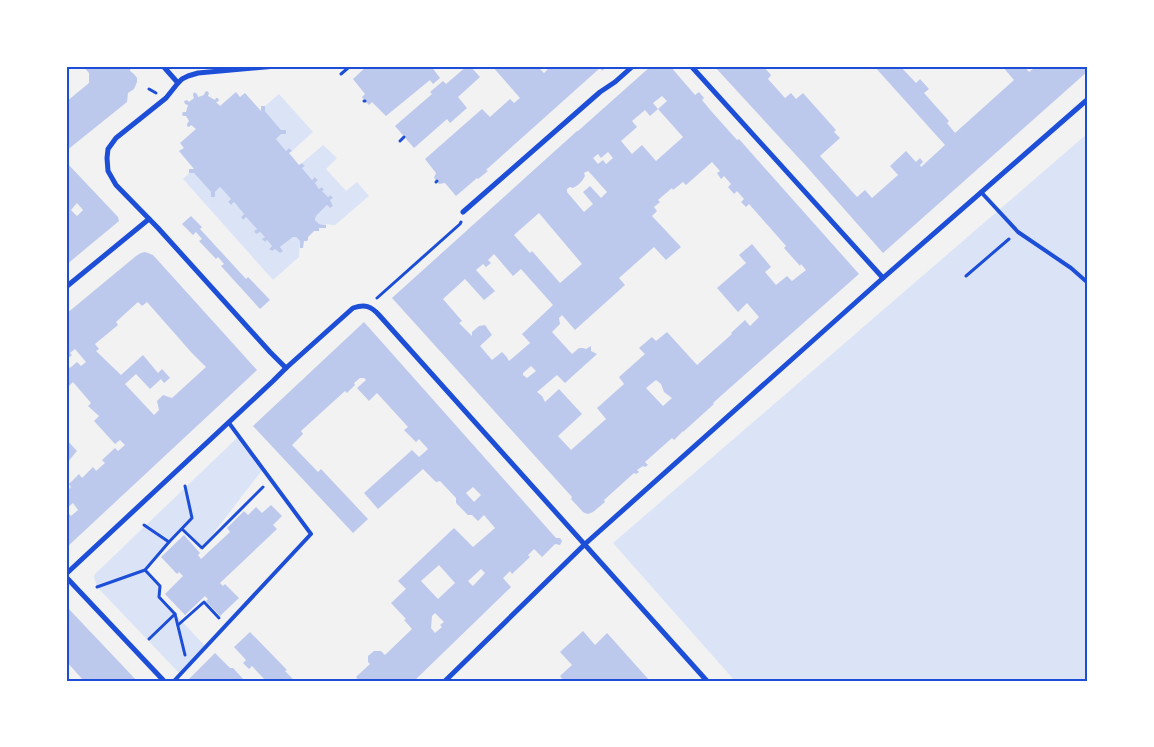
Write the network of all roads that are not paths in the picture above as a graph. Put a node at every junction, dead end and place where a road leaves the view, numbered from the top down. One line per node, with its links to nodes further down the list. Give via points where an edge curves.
1 (163, 66): 5 (street)
2 (276, 66): 5 (street, via 198,73)
3 (633, 66): 8 (street)
4 (691, 66): 10 (street)
5 (178, 83): 9 (street, via 166,98 116,138 108,149 107,166 112,179)
6 (1088, 99): 7 (street)
7 (981, 192): 10 (street); 11 (lane, via 1018,232)
8 (463, 212)
9 (149, 219): 12 (street); 13 (street)
10 (883, 278): 15 (street)
11 (1088, 283)
12 (66, 288)
13 (286, 368): 14 (street); 15 (street, via 353,308 373,308)
14 (228, 423): 16 (street); 18 (lane, via 311,534)
15 (585, 544): 19 (street); 20 (street)
16 (66, 576): 17 (street)
17 (164, 681)
18 (174, 681)
19 (445, 681)
20 (706, 681)

